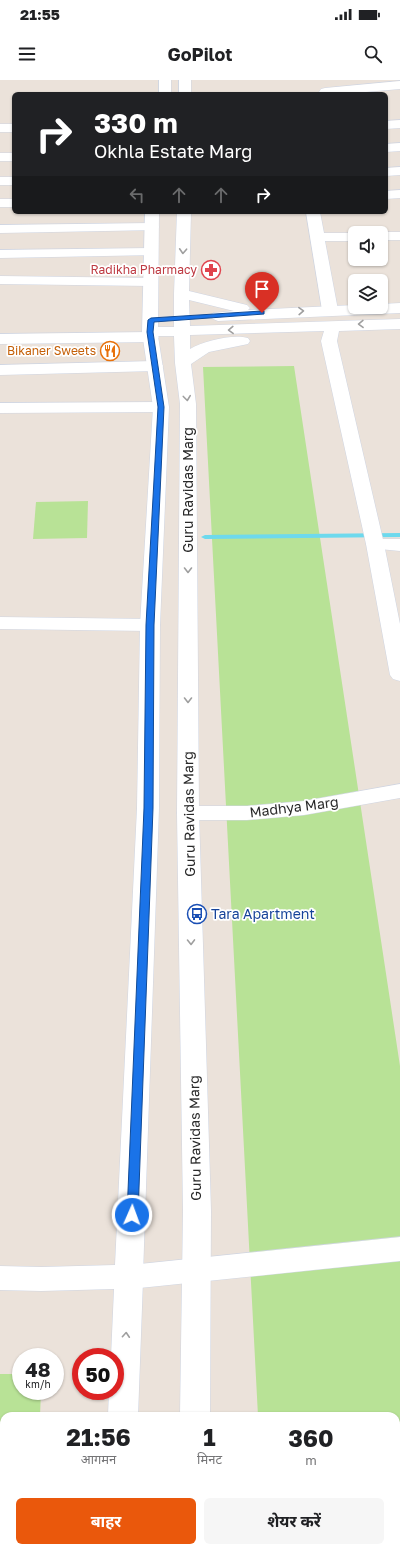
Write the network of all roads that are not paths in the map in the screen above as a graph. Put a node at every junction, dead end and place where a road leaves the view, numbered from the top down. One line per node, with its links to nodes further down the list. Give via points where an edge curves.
1 (165, 80): 4 (main road)
2 (186, 80): 5 (main road)
3 (400, 85): 6 (main road)
4 (165, 92)
5 (185, 92)
6 (325, 92)
7 (400, 124): 8 (main road)
8 (388, 125)
9 (0, 128): 10 (main road)
10 (12, 128)
11 (400, 146): 12 (main road)
12 (388, 148)
13 (0, 157): 14 (main road)
14 (12, 157)
15 (400, 171): 16 (main road)
16 (388, 172)
17 (0, 181): 18 (main road)
18 (12, 181)
19 (400, 194): 20 (main road)
20 (388, 195)
21 (0, 203): 22 (main road)
22 (12, 203)
23 (152, 214): 26 (main road, Guru Ravidas Marg)
24 (184, 214): 36 (main road, Guru Ravidas Marg, one-way to 36)
25 (313, 214): 31 (main road)
26 (152, 227): 27 (main road); 32 (main road, Guru Ravidas Marg)
27 (0, 229)
28 (348, 236): 31 (main road)
29 (388, 236): 30 (main road)
30 (400, 236)
31 (318, 237): 39 (main road)
32 (151, 252): 33 (main road); 35 (main road, Guru Ravidas Marg)
33 (0, 254)
34 (0, 280): 35 (main road)
35 (150, 282): 43 (main road, Guru Ravidas Marg)
36 (180, 294): 38 (main road); 41 (main road, Guru Ravidas Marg)
37 (400, 308): 39 (main road)
38 (262, 313): 39 (main road, one-way to 39); 41 (main road)
39 (331, 318): 40 (main road, one-way to 39); 42 (main road); 50 (main road, via 329,341)
40 (400, 324)
41 (182, 325): 42 (main road, one-way to 41); 43 (main road); 45 (main road, Guru Ravidas Marg)
42 (295, 328): 45 (main road, via 270,338 202,348)
43 (151, 330): 44 (main road); 46 (main road, Guru Ravidas Marg)
44 (0, 339)
45 (183, 363): 56 (main road, Guru Ravidas Marg, one-way to 56, via 188,404)
46 (155, 366): 47 (main road); 48 (main road, Guru Ravidas Marg)
47 (0, 370)
48 (161, 407): 49 (main road); 53 (main road, Guru Ravidas Marg)
49 (0, 408)
50 (375, 544): 51 (main road); 54 (main road)
51 (400, 545)
52 (0, 624): 53 (main road)
53 (150, 625): 59 (main road, Guru Ravidas Marg, via 148,808)
54 (400, 675)
55 (400, 791): 56 (main road, Madhya Marg, via 304,808 247,814)
56 (188, 813): 58 (main road, Guru Ravidas Marg, one-way to 58, via 197,1211)
57 (400, 1249): 58 (main road)
58 (196, 1271): 59 (main road); 62 (main road, Guru Ravidas Marg)
59 (130, 1277): 60 (main road); 61 (main road, Guru Ravidas Marg, one-way to 59)
60 (0, 1278)
61 (123, 1412)
62 (195, 1412)

